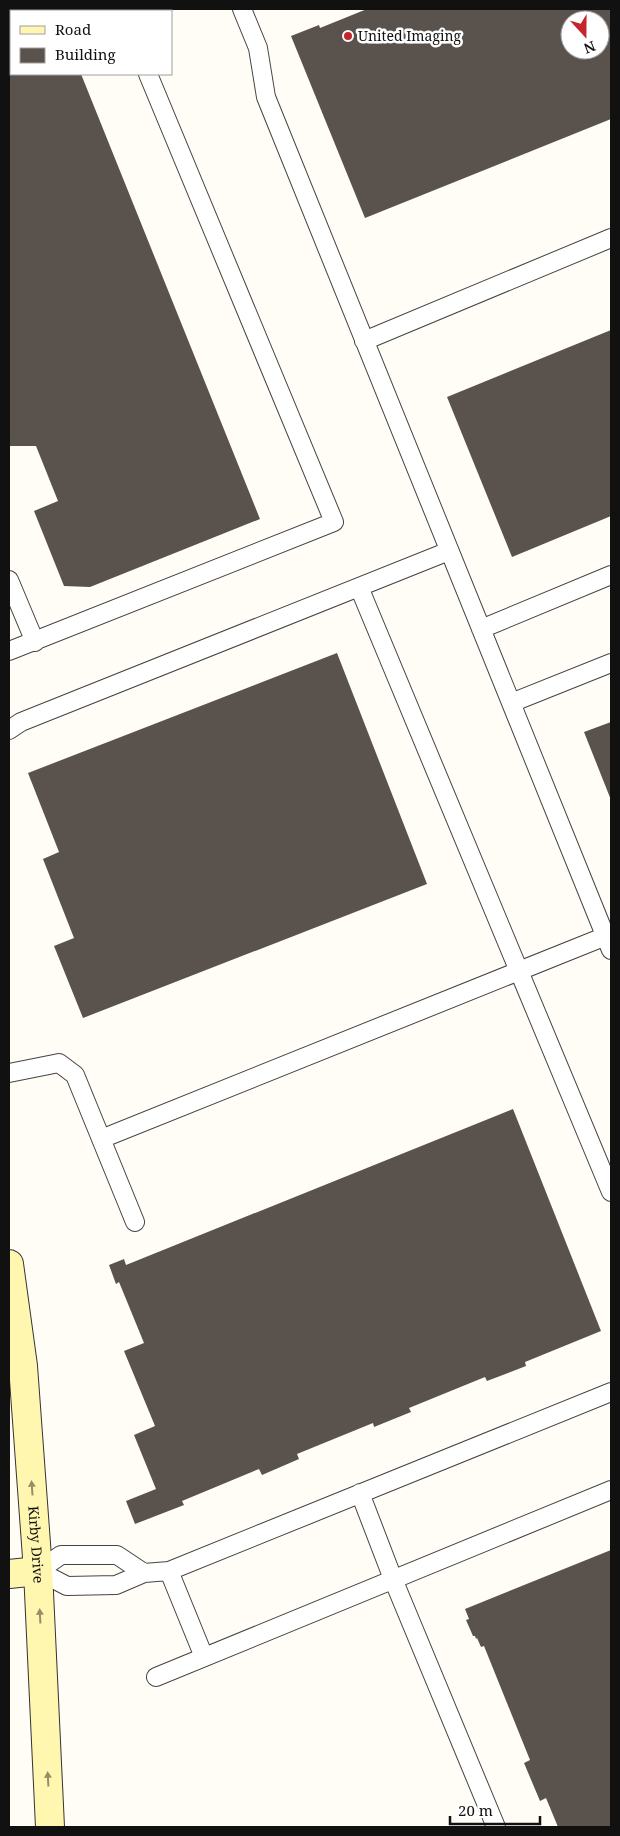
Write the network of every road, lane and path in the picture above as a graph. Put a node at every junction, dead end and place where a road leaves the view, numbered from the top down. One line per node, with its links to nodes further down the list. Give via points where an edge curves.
1 (243, 9): 4 (lane, via 258,48 266,97)
2 (148, 75): 10 (lane, via 334,522)
3 (611, 238): 4 (lane)
4 (364, 341): 5 (lane)
5 (449, 551): 8 (lane); 9 (lane)
6 (611, 575): 9 (lane)
7 (9, 580): 10 (lane)
8 (358, 587): 14 (lane, via 21,722); 16 (lane)
9 (481, 629): 13 (lane)
10 (35, 642): 11 (lane)
11 (9, 651)
12 (611, 663): 13 (lane)
13 (511, 703): 15 (lane)
14 (9, 730)
15 (608, 943): 16 (lane)
16 (519, 971): 18 (lane); 19 (lane)
17 (9, 1073): 18 (lane, via 59,1063 75,1075)
18 (101, 1139): 20 (lane)
19 (611, 1192)
20 (135, 1222)
21 (9, 1264): 25 (main road, Kirby Drive, one-way to 21, via 23,1366)
22 (611, 1392): 24 (lane)
23 (611, 1490): 29 (lane)
24 (360, 1493): 26 (lane); 29 (lane)
25 (38, 1571): 27 (lane, via 67,1586 116,1585); 27 (lane, via 61,1554 117,1555); 28 (main road); 32 (main road, Kirby Drive, one-way to 25)
26 (169, 1571): 27 (lane); 30 (lane)
27 (144, 1573)
28 (9, 1574)
29 (393, 1579): 30 (lane); 33 (lane)
30 (204, 1657): 31 (lane)
31 (156, 1677)
32 (50, 1827)
33 (496, 1827)

